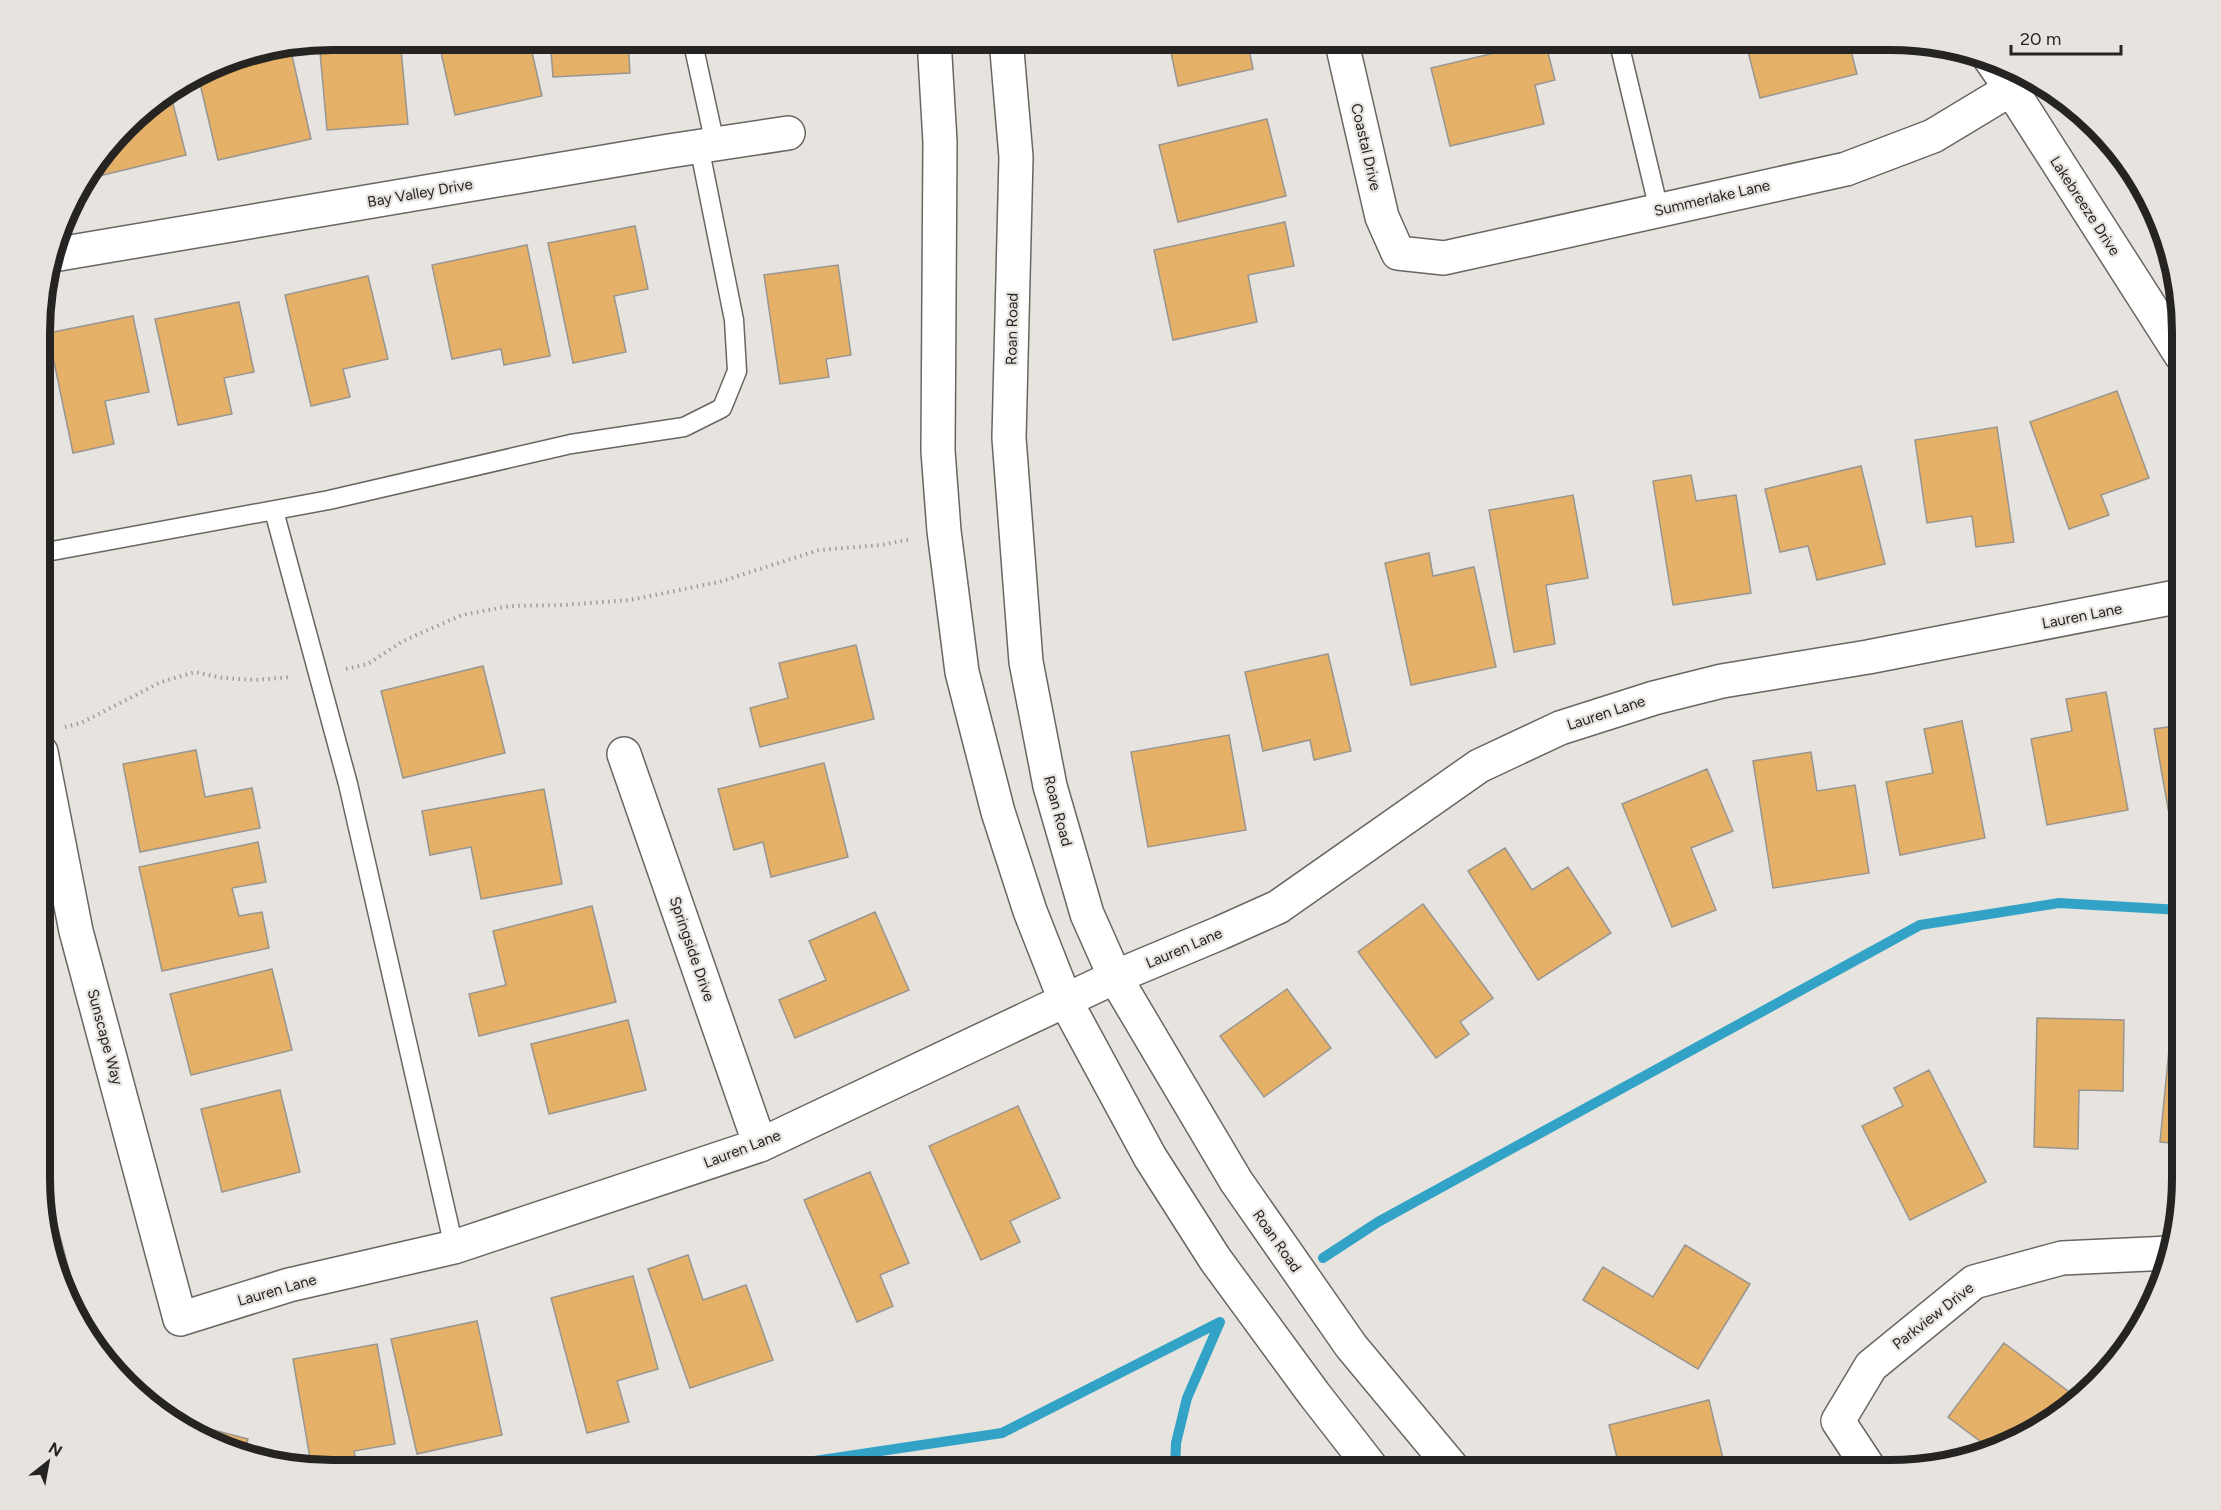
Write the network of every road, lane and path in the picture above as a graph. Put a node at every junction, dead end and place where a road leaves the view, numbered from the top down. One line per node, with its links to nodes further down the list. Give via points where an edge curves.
1 (694, 50): 9 (lane)
2 (935, 50): 15 (street, via 940,142 938,451)
3 (1007, 50): 21 (street, Roan Road, via 1016,157 1009,438 1026,662 1050,786 1087,914)
4 (1344, 50): 11 (street, Coastal Drive, via 1382,217)
5 (1621, 50): 10 (lane)
6 (2000, 72): 7 (street, Lakebreeze Drive)
7 (2011, 88): 10 (street, Summerlake Lane, via 1933,136 1846,169); 13 (street, Lakebreeze Drive)
8 (788, 133): 9 (street, Bay Valley Drive)
9 (707, 145): 12 (street, Bay Valley Drive); 14 (lane, via 738,371 722,408 684,426 570,444)
10 (1659, 210): 11 (street, Summerlake Lane, via 1444,258)
11 (1398, 253)
12 (60, 254)
13 (2172, 342)
14 (274, 510): 16 (lane); 18 (lane)
15 (944, 531): 18 (path, via 882,545 819,550 719,582 630,600 510,606 462,615 403,641 368,664); 22 (street, via 962,672 998,812 1030,911)
16 (50, 551)
17 (2172, 598): 21 (street, Lauren Lane, via 1722,681 1560,728 1479,766 1278,907)
18 (318, 675): 19 (path, via 256,680 195,672 161,682); 24 (lane, via 348,784)
19 (51, 740): 26 (street, Sunscape Way, via 76,931)
20 (624, 754): 23 (street, Springside Drive)
21 (1115, 977): 22 (street, Lauren Lane); 28 (street, Roan Road, via 1236,1181 1351,1346)
22 (1065, 1000): 23 (street, Lauren Lane); 27 (street, via 1150,1156 1215,1259)
23 (760, 1145): 24 (street, Lauren Lane)
24 (454, 1247): 26 (street, Lauren Lane, via 289,1285)
25 (2161, 1253): 29 (street, Parkview Drive, via 2062,1258 1974,1282 1871,1366 1838,1421)
26 (180, 1319)
27 (1365, 1460)
28 (1446, 1460)
29 (1864, 1460)

